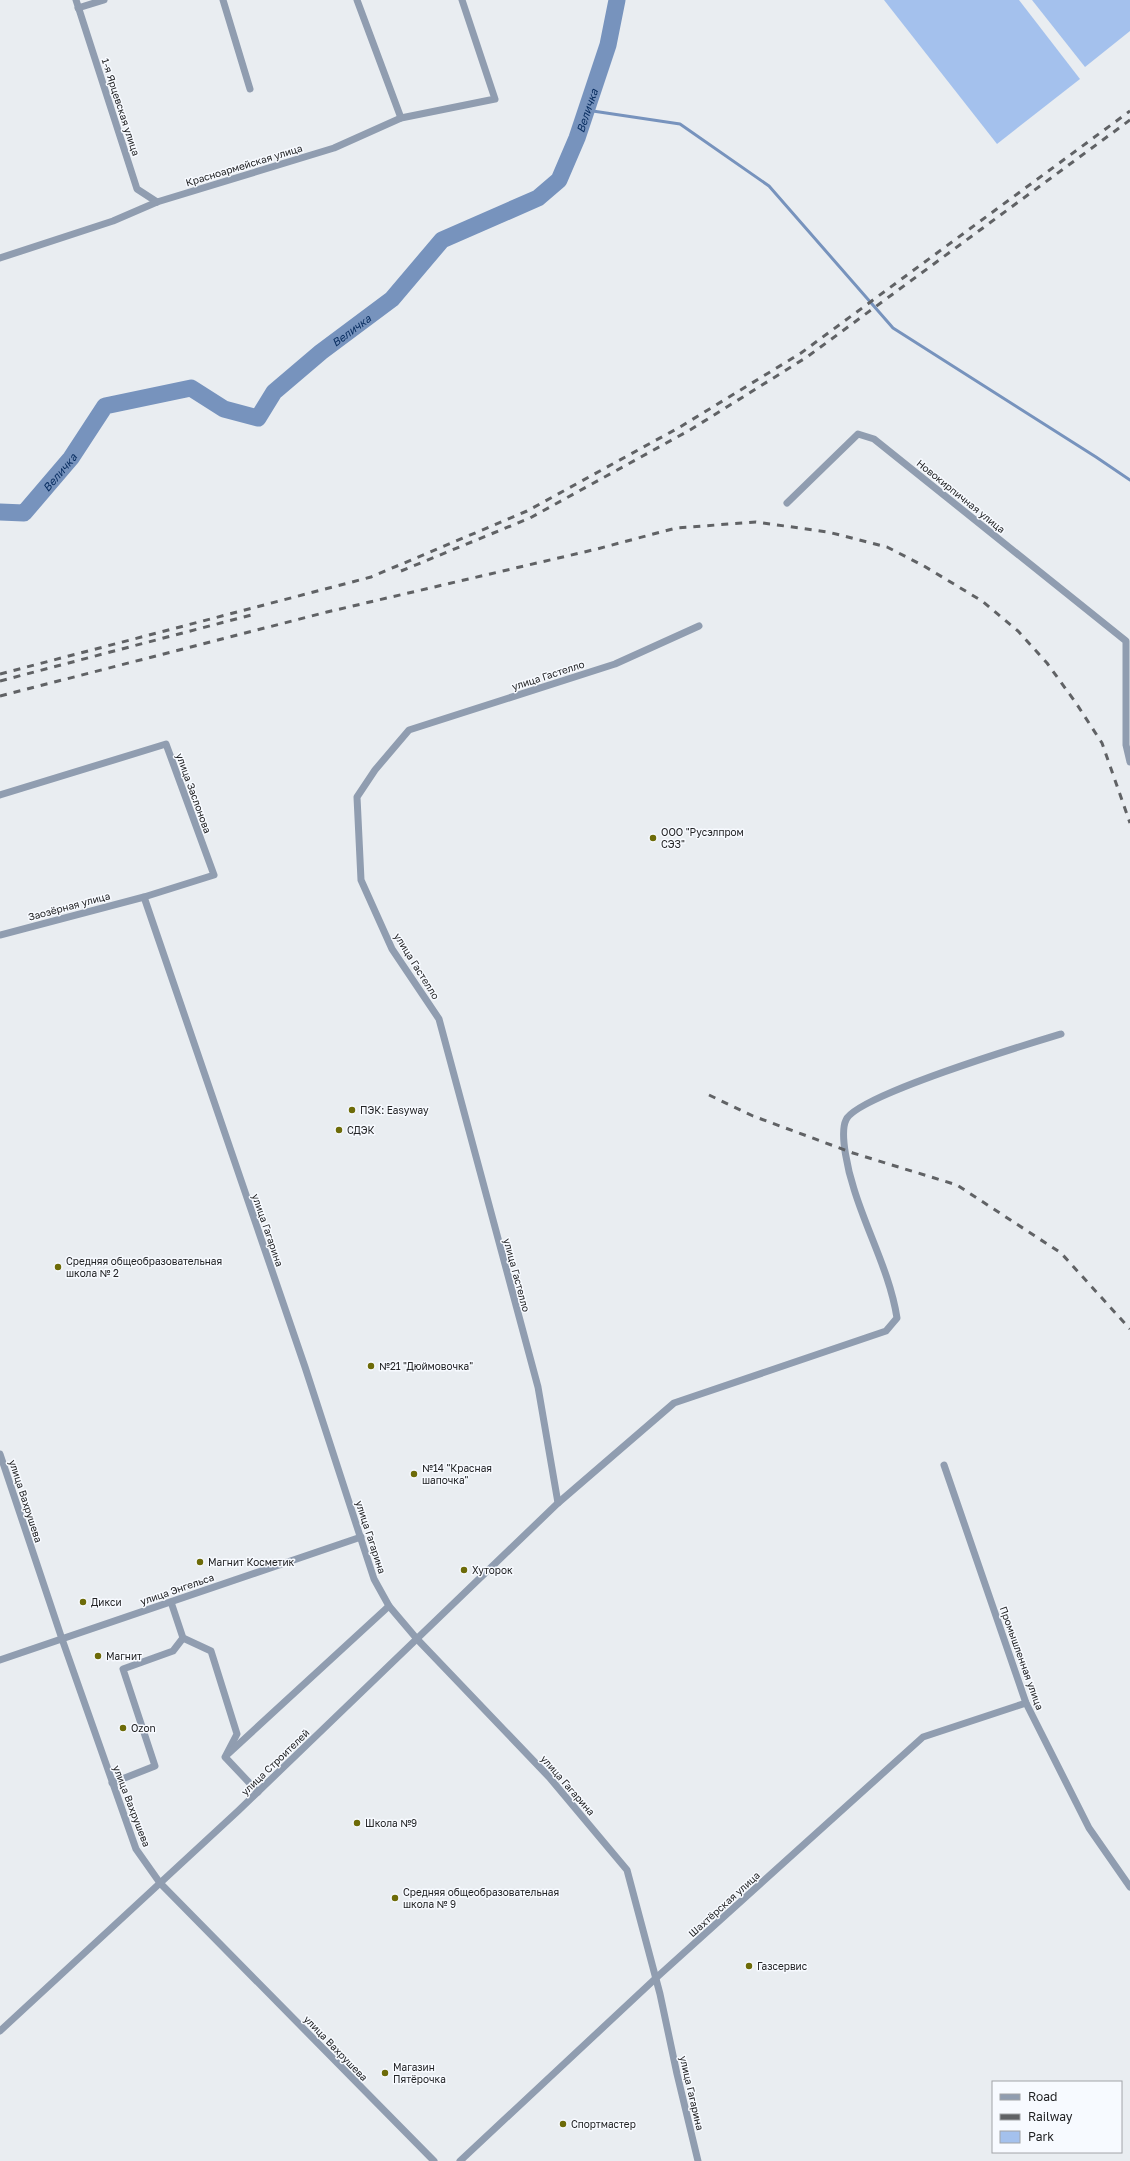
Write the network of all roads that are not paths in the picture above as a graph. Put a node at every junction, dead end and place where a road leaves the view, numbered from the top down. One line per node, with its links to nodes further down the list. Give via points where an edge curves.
1 (76, 0): 6 (street, 1-я Ярцевская улица)
2 (104, 0): 6 (street)
3 (223, 0): 7 (street)
4 (357, 0): 8 (street)
5 (462, 0): 8 (street, Красноармейская улица, via 495,98)
6 (78, 8): 9 (street, 1-я Ярцевская улица, via 137,189)
7 (250, 89)
8 (401, 118): 9 (street, Красноармейская улица, via 334,148)
9 (157, 202): 10 (street, Красноармейская улица, via 113,221)
10 (0, 258)
11 (787, 503): 13 (street, Новокирпичная улица, via 858,434 874,439 1126,641 1126,745)
12 (699, 626): 20 (street, улица Гастелло, via 615,664 409,730 375,770 357,797 361,880 392,949 439,1019 538,1387)
13 (1130, 762)
14 (0, 795): 15 (street, улица Заслонова, via 166,744 214,875)
15 (144, 897): 16 (street, Заозёрная улица); 21 (street, улица Гагарина)
16 (0, 935)
17 (1061, 1034): 20 (street, улица Строителей, via 917,1082 854,1110 846,1120 843,1137 854,1188 894,1295 897,1318 886,1331 674,1403)
18 (0, 1454): 25 (street, улица Вахрушева)
19 (944, 1465): 28 (street, Промышленная улица)
20 (558, 1503): 26 (street, улица Строителей)
21 (361, 1536): 22 (street, улица Энгельса); 23 (street, улица Гагарина, via 364,1553 374,1579)
22 (171, 1602): 24 (street); 25 (street, улица Энгельса)
23 (389, 1606): 26 (street, улица Гагарина); 29 (street)
24 (183, 1638): 29 (street, via 211,1651 237,1734); 30 (street, via 173,1651 122,1669 155,1766)
25 (62, 1639): 27 (street, улица Энгельса); 30 (street, улица Вахрушева)
26 (417, 1639): 31 (street, улица Строителей); 34 (street, улица Гагарина, via 549,1777 628,1870)
27 (0, 1660)
28 (1026, 1703): 33 (street, Промышленная улица, via 1089,1828); 34 (street, Шахтёрская улица, via 923,1737)
29 (225, 1756): 31 (street)
30 (112, 1783): 32 (street, улица Вахрушева, via 136,1849)
31 (258, 1792): 32 (street, улица Строителей)
32 (160, 1883): 35 (street, улица Строителей); 36 (street, улица Вахрушева)
33 (1130, 1887)
34 (656, 1978): 37 (street, Шахтёрская улица); 38 (street, улица Гагарина)
35 (0, 2031)
36 (434, 2161)
37 (460, 2161)
38 (698, 2161)

